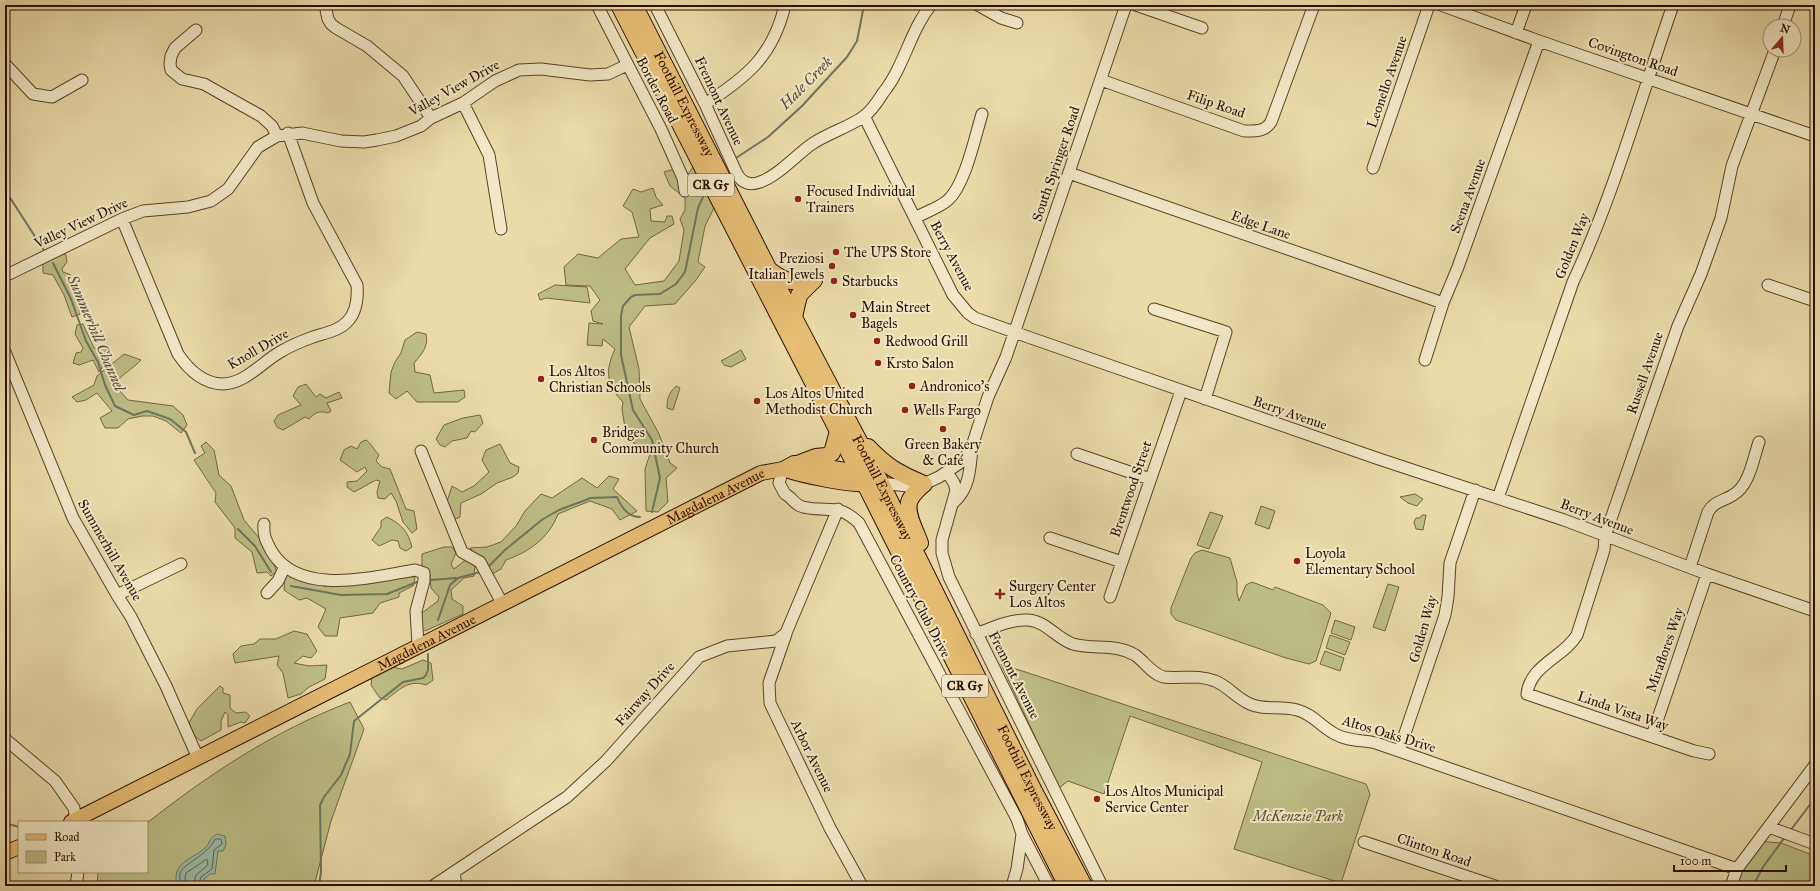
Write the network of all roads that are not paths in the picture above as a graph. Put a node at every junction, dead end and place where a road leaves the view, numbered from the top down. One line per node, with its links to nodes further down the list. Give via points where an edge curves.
1 (325, 5): 34 (street, via 331,24 367,46 403,76)
2 (596, 5): 25 (street, Border Road)
3 (619, 5): 57 (highway, Foothill Expressway / CR G5)
4 (634, 5): 43 (highway, Foothill Expressway / CR G5)
5 (656, 5): 30 (street, Fremont Avenue)
6 (785, 5): 30 (street, via 782,21 760,61 741,80)
7 (931, 5): 33 (street, via 921,18 900,65 884,92)
8 (978, 5): 18 (street)
9 (1126, 5): 28 (street, South Springer Road)
10 (1136, 5): 19 (street)
11 (1314, 5): 28 (street, Filip Road, via 1271,122 1261,131 1244,131)
12 (1429, 5): 37 (street, Leonello Avenue)
13 (1442, 5): 21 (street, Covington Road)
14 (1526, 5): 21 (street)
15 (1673, 5): 26 (street, Golden Way)
16 (1790, 5): 17 (street)
17 (1786, 18)
18 (1017, 24)
19 (1202, 28)
20 (196, 30): 35 (street, Knoll Drive, via 175,48 171,56 172,70 182,79 204,84 261,116)
21 (1516, 33): 22 (street, Covington Road)
22 (1539, 41): 26 (street, Covington Road); 47 (street, Seena Avenue)
23 (1772, 58): 32 (street, Russell Avenue)
24 (5, 64): 27 (street, via 33,94 52,97)
25 (627, 65): 29 (street, Valley View Drive, via 608,74 590,75 541,69 519,70 495,80); 39 (street, Border Road, via 661,129 683,178)
26 (1648, 78): 32 (street, Covington Road); 71 (street, Golden Way, via 1612,185 1573,282)
27 (82, 80)
28 (1101, 80): 38 (street, South Springer Road)
29 (463, 103): 34 (street, Valley View Drive); 42 (street, via 489,155)
30 (705, 104): 33 (street, Fremont Avenue, via 741,180 753,184 772,175 812,143)
31 (982, 114): 40 (street, via 962,179 955,193 947,201)
32 (1752, 114): 36 (street, Covington Road); 75 (street, Russell Avenue, via 1732,166 1719,225 1694,293 1675,333)
33 (864, 116): 40 (street, Berry Avenue)
34 (431, 118): 35 (street, Valley View Drive, via 421,126 396,136 364,142 341,141 306,134)
35 (282, 134): 41 (street, Valley View Drive, via 258,147 228,189 211,201 188,207 143,212); 41 (street, Knoll Drive, via 313,203 357,285 355,307 350,318 339,328 295,344 234,382 221,384 206,381 190,369 178,354)
36 (1815, 136)
37 (1373, 168)
38 (1069, 174): 47 (street, Edge Lane); 50 (street, South Springer Road)
39 (685, 191)
40 (915, 218): 50 (street, Berry Avenue, via 953,295 968,313)
41 (122, 219): 44 (street, Valley View Drive)
42 (500, 229)
43 (770, 270): 49 (highway, Foothill Expressway / CR G5); 49 (highway, via 790,282 814,280 799,295)
44 (5, 276)
45 (1768, 285): 46 (street)
46 (1815, 301)
47 (1443, 303): 54 (street, Seena Avenue)
48 (1154, 309): 56 (street, via 1226,332)
49 (794, 317): 58 (highway, Foothill Expressway / CR G5)
50 (1014, 333): 51 (street, Berry Avenue); 53 (street, South Springer Road)
51 (1028, 338): 53 (street, via 1022,339 1014,354); 55 (street, Berry Avenue)
52 (5, 352): 84 (street, Summerhill Avenue, via 64,499)
53 (1006, 357): 60 (street, South Springer Road, via 988,397)
54 (1425, 360)
55 (1181, 390): 56 (street, Berry Avenue); 67 (street, Brentwood Street)
56 (1205, 399): 70 (street, Berry Avenue)
57 (838, 431): 63 (highway, via 832,453); 66 (highway, Foothill Expressway / CR G5)
58 (856, 434): 68 (highway, Foothill Expressway / CR G5); 69 (highway, via 884,464)
59 (1759, 442): 80 (street, via 1743,486 1733,495 1712,505 1708,512)
60 (972, 446): 65 (street, South Springer Road, via 964,460); 72 (street, via 970,474 962,495)
61 (422, 452): 86 (street, via 462,552 480,562)
62 (1077, 454): 67 (street)
63 (800, 464): 64 (main road, Magdalena Avenue, via 794,463); 66 (main road, Magdalena Avenue)
64 (782, 469): 66 (main road, Magdalena Avenue, via 793,473); 73 (street, Country Club Drive, via 788,483 788,495 793,502 802,507); 86 (main road, Magdalena Avenue, via 754,476)
65 (947, 472): 69 (street, South Springer Road); 72 (street, Fremont Avenue, via 956,490)
66 (862, 479): 68 (main road, Magdalena Avenue); 114 (highway, Foothill Expressway / CR G5)
67 (1150, 479): 77 (street, Brentwood Street)
68 (881, 482): 69 (street, South Springer Road, via 907,486); 81 (highway, Foothill Expressway / CR G5)
69 (924, 484): 81 (highway, via 910,498 908,506 922,547)
70 (1475, 490): 71 (street, Berry Avenue); 94 (street, Golden Way, via 1450,563 1445,615)
71 (1498, 498): 75 (street, Berry Avenue)
72 (954, 502): 89 (street, Fremont Avenue, via 942,540 942,553 949,577)
73 (838, 509): 88 (street); 100 (street, Country Club Drive, via 849,513 859,523 1017,819)
74 (264, 524): 79 (street, via 263,535 278,561)
75 (1605, 536): 80 (street, Berry Avenue); 91 (street, Russell Avenue, via 1604,550 1576,635 1572,643 1545,663 1529,683)
76 (1050, 538): 77 (street)
77 (1122, 562): 85 (street, Brentwood Street)
78 (182, 564): 84 (street)
79 (285, 566): 83 (street, via 278,581); 90 (street, via 320,579 349,581 415,570 424,573 416,611)
80 (1690, 567): 82 (street, Berry Avenue)
81 (925, 572): 115 (highway, Foothill Expressway / CR G5)
82 (1707, 574): 87 (street, Berry Avenue); 92 (street, Miraflores Way)
83 (267, 593)
84 (117, 595): 96 (street, Summerhill Avenue, via 149,652)
85 (1110, 597)
86 (502, 603): 90 (main road, Magdalena Avenue)
87 (1815, 611)
88 (786, 633): 106 (street, Fairway Drive, via 776,641 727,646 699,657 606,760 567,797); 111 (street, Arbor Avenue, via 769,683 770,703 830,828)
89 (976, 634): 94 (street, Altos Oaks Drive, via 1000,625 1030,620 1040,623 1079,646 1108,646 1125,651 1159,675 1207,678 1223,685 1239,699 1251,705 1268,709 1282,707 1298,710 1342,738 1365,740); 116 (street, Fremont Avenue)
90 (418, 646): 96 (main road, Magdalena Avenue)
91 (1527, 694): 92 (street, Linda Vista Way)
92 (1652, 736): 95 (street, Linda Vista Way)
93 (5, 739): 98 (street, via 55,781 74,808)
94 (1399, 751): 105 (street, Altos Oaks Drive)
95 (1709, 754)
96 (198, 758): 98 (main road, Magdalena Avenue)
97 (1815, 765): 99 (street)
98 (74, 821)
99 (1774, 829): 102 (street); 105 (street)
100 (1022, 834): 112 (street, Country Club Drive); 113 (street)
101 (1364, 842): 117 (street, Clinton Road)
102 (1815, 844)
103 (18, 847): 104 (main road)
104 (5, 853)
105 (1738, 869): 118 (street)
106 (454, 872): 109 (street, Fairway Drive); 110 (street)
107 (78, 873): 108 (street)
108 (76, 886)
109 (433, 886)
110 (456, 886)
111 (862, 886)
112 (1012, 886)
113 (1049, 886)
114 (1067, 886)
115 (1084, 886)
116 (1102, 886)
117 (1495, 886)
118 (1731, 886)

